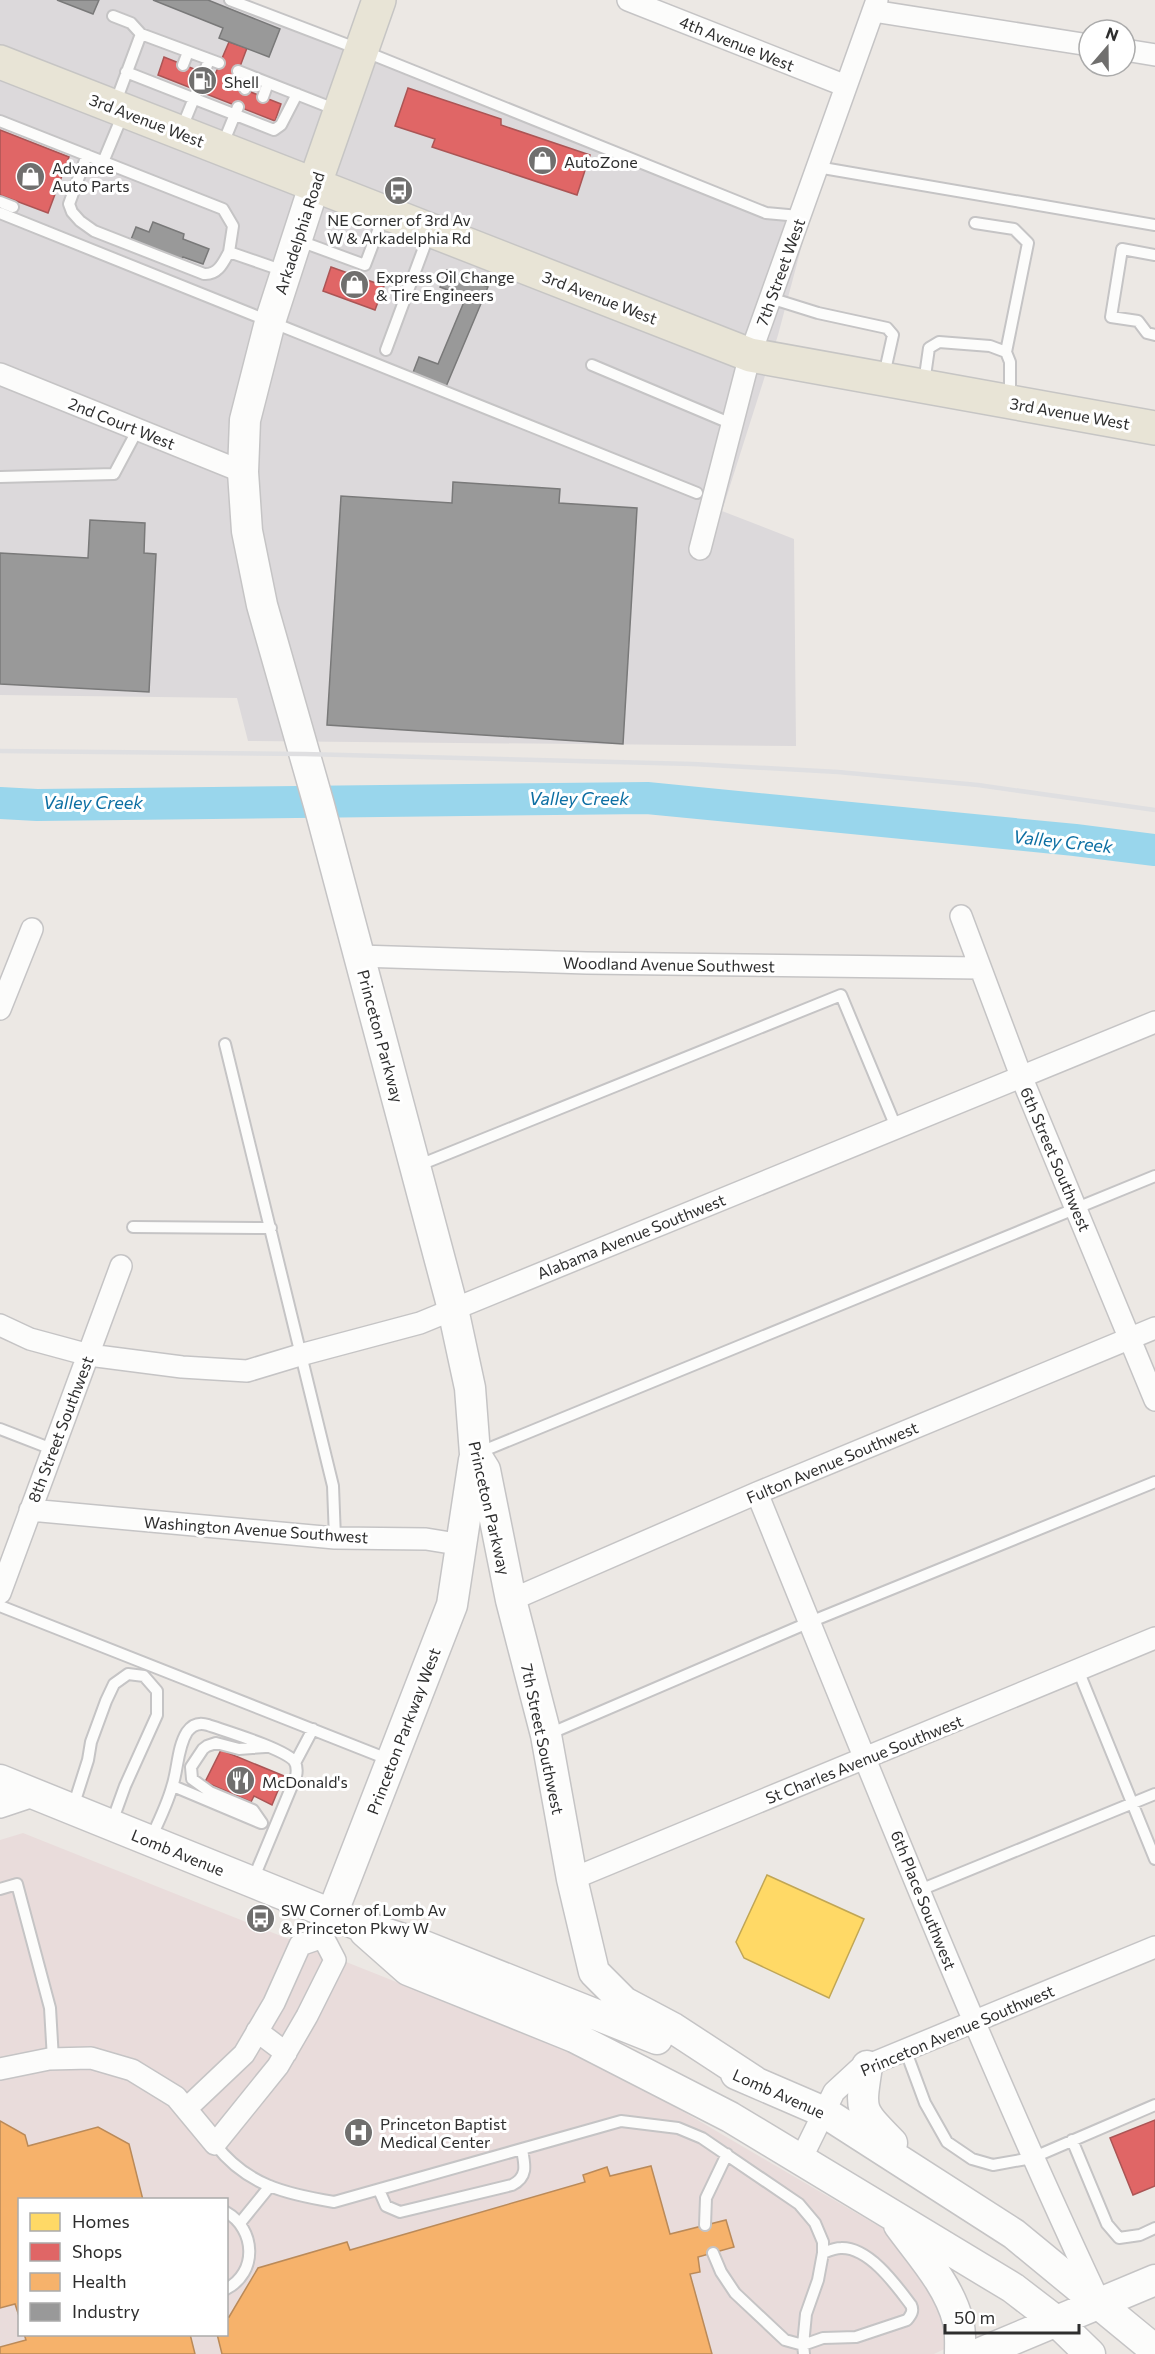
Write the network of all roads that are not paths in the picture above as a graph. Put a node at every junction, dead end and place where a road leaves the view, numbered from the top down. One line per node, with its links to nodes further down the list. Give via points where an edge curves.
1 (230, 0): 8 (lane)
2 (379, 0): 8 (main road, Arkadelphia Road)
3 (628, 0): 19 (street, 4th Avenue West)
4 (875, 5): 7 (street); 19 (street, 7th Street West)
5 (113, 16): 6 (lane, via 131,23)
6 (141, 34): 9 (lane); 15 (lane)
7 (1077, 43)
8 (361, 50): 26 (main road, Arkadelphia Road); 38 (lane, via 766,213)
9 (188, 52): 13 (lane); 16 (lane, via 214,62)
10 (1137, 52): 11 (street)
11 (1155, 55)
12 (0, 62): 24 (main road, 3rd Avenue West)
13 (183, 65)
14 (238, 71): 17 (lane)
15 (126, 72): 22 (lane); 24 (lane)
16 (204, 73)
17 (250, 76): 18 (lane); 20 (lane)
18 (268, 83): 21 (lane); 23 (lane)
19 (846, 86): 32 (street, 7th Street West)
20 (245, 89)
21 (297, 94): 25 (lane, via 281,125 274,130); 26 (lane)
22 (196, 95): 25 (lane); 28 (lane)
23 (263, 97)
24 (119, 109): 28 (main road, 3rd Avenue West); 31 (lane)
25 (236, 111): 29 (lane)
26 (340, 111): 33 (main road, Arkadelphia Road)
27 (0, 121): 30 (lane)
28 (180, 133): 29 (main road, 3rd Avenue West)
29 (220, 149): 33 (main road, 3rd Avenue West)
30 (87, 155): 31 (lane); 43 (lane, via 69,204 72,213 89,228 204,274 222,266)
31 (103, 162): 43 (lane, via 223,209 233,226)
32 (817, 167): 38 (street, 7th Street West); 40 (lane)
33 (315, 186): 37 (main road, 3rd Avenue West); 42 (main road, Arkadelphia Road)
34 (0, 202): 35 (lane)
35 (13, 207)
36 (0, 213): 47 (lane)
37 (385, 213): 41 (main road, 3rd Avenue West); 42 (lane, via 365,265)
38 (799, 216): 46 (street, 7th Street West)
39 (975, 222): 50 (lane, via 1014,229 1028,243)
40 (1155, 225)
41 (430, 231): 49 (lane); 51 (main road, 3rd Avenue West)
42 (297, 240): 45 (main road, Arkadelphia Road)
43 (229, 252): 45 (lane)
44 (1155, 255): 48 (lane, via 1122,249 1111,316 1138,321 1147,333)
45 (287, 272): 47 (main road, Arkadelphia Road)
46 (770, 298): 51 (street, 7th Street West); 54 (lane, via 886,328 893,335)
47 (270, 322): 60 (main road, Arkadelphia Road, via 245,420); 62 (lane)
48 (1155, 335)
49 (386, 350)
50 (1006, 352): 55 (lane, via 990,346 939,342 929,348); 56 (lane, via 1010,362)
51 (750, 355): 54 (main road, 3rd Avenue West); 57 (street, 7th Street West)
52 (592, 365): 57 (lane)
53 (0, 374): 59 (street, 2nd Court West)
54 (883, 380): 55 (main road, 3rd Avenue West)
55 (923, 387): 56 (main road, 3rd Avenue West)
56 (1010, 402): 58 (main road, 3rd Avenue West)
57 (732, 424): 63 (street, 7th Street West)
58 (1155, 428)
59 (138, 429): 60 (street, 2nd Court West); 61 (lane, via 114,474)
60 (243, 472): 66 (main road, Princeton Parkway, via 247,531 262,605)
61 (0, 477)
62 (697, 493)
63 (700, 549)
64 (961, 916): 67 (street, 6th Street Southwest)
65 (32, 929): 68 (street)
66 (359, 956): 67 (street, Woodland Avenue Southwest); 73 (main road, Princeton Parkway)
67 (979, 968): 71 (street, 6th Street Southwest)
68 (0, 1009)
69 (1155, 1022): 71 (street, Alabama Avenue Southwest)
70 (225, 1044): 77 (lane)
71 (1021, 1076): 72 (street, Alabama Avenue Southwest); 75 (street, 6th Street Southwest)
72 (896, 1127): 73 (lane, via 842,995); 79 (street, Alabama Avenue Southwest)
73 (416, 1166): 79 (main road, Princeton Parkway)
74 (1155, 1176): 75 (lane)
75 (1076, 1208): 82 (street, 6th Street Southwest); 88 (lane)
76 (134, 1227): 77 (lane)
77 (271, 1228): 83 (lane)
78 (121, 1266): 84 (street, 8th Street Southwest)
79 (453, 1309): 83 (street, Alabama Avenue Southwest, via 420,1323); 88 (main road, Princeton Parkway, via 470,1388)
80 (0, 1326): 84 (street, Alabama Avenue Southwest)
81 (1155, 1328): 82 (street, Fulton Avenue Southwest)
82 (1130, 1339): 85 (street, 6th Street Southwest); 90 (street, Fulton Avenue Southwest)
83 (300, 1354): 84 (street, Alabama Avenue Southwest, via 247,1371); 92 (lane, via 333,1486)
84 (88, 1355): 87 (street, 8th Street Southwest)
85 (1155, 1400)
86 (0, 1429): 87 (lane)
87 (52, 1449): 91 (street, 8th Street Southwest)
88 (475, 1454): 93 (main road); 96 (main road, Princeton Parkway, via 485,1470)
89 (1155, 1482): 98 (lane)
90 (757, 1493): 96 (street, Fulton Avenue Southwest); 98 (street, 6th Place Southwest)
91 (30, 1510): 92 (street, Washington Avenue Southwest); 94 (street, 8th Street Southwest)
92 (335, 1538): 93 (street, Washington Avenue Southwest, via 426,1539)
93 (463, 1545): 105 (main road, Princeton Parkway West, via 452,1605)
94 (7, 1549): 95 (street, 8th Street Southwest)
95 (0, 1593)
96 (511, 1600): 102 (main road, 7th Street Southwest)
97 (0, 1606): 101 (lane)
98 (810, 1622): 102 (lane); 104 (street, 6th Place Southwest)
99 (1155, 1638): 100 (street, St Charles Avenue Southwest)
100 (1078, 1670): 104 (street, St Charles Avenue Southwest); 111 (lane)
101 (313, 1730): 105 (lane); 106 (lane)
102 (546, 1735): 119 (main road, 7th Street Southwest)
103 (268, 1746): 106 (lane); 108 (lane, via 198,1724 188,1732); 114 (lane, via 239,1749 216,1743 203,1749 191,1767 192,1779 210,1792 253,1809)
104 (865, 1759): 119 (street, St Charles Avenue Southwest); 122 (street, 6th Place Southwest)
105 (392, 1761): 123 (main road, Princeton Parkway West)
106 (295, 1763): 116 (lane, via 296,1776)
107 (0, 1780): 110 (main road, Lomb Avenue)
108 (173, 1786): 114 (lane); 117 (lane)
109 (1155, 1794): 111 (lane)
110 (36, 1795): 112 (street); 113 (main road, Lomb Avenue)
111 (1132, 1803): 118 (lane); 122 (lane)
112 (0, 1807)
113 (72, 1810): 115 (main road, Lomb Avenue); 115 (lane, via 91,1742 114,1684 128,1674 144,1676 157,1691 157,1715)
114 (262, 1823): 116 (lane)
115 (111, 1826): 117 (main road, Lomb Avenue)
116 (273, 1828): 120 (lane)
117 (150, 1841): 120 (main road, Lomb Avenue)
118 (1155, 1859)
119 (572, 1879): 132 (main road, 7th Street Southwest, via 594,1972 624,2002 673,2028)
120 (252, 1882): 123 (main road, Lomb Avenue)
121 (0, 1889): 129 (lane, via 17,1884 50,2008)
122 (920, 1890): 125 (street, 6th Place Southwest)
123 (337, 1925): 126 (street, via 300,1945); 128 (street, via 335,1960); 132 (main road, Lomb Avenue, via 419,1944); 141 (main road, Lomb Avenue, via 408,1970 574,2037 730,2117)
124 (1155, 1947): 125 (street, Princeton Avenue Southwest)
125 (974, 2022): 127 (street, Princeton Avenue Southwest); 140 (street, 6th Place Southwest)
126 (257, 2031): 128 (street); 134 (street, via 244,2054)
127 (905, 2049): 130 (street, Princeton Avenue Southwest); 140 (lane, via 925,2103 947,2142 972,2159 993,2165)
128 (286, 2053): 137 (street)
129 (53, 2059): 131 (street); 134 (street, via 92,2058 132,2070 176,2097)
130 (867, 2066): 135 (street, Princeton Avenue Southwest, via 834,2092); 142 (main road, via 861,2097 864,2112)
131 (0, 2069)
132 (754, 2081): 135 (main road, Lomb Avenue)
133 (1155, 2104): 136 (lane)
134 (186, 2109): 137 (street)
135 (824, 2112): 141 (street, Princeton Avenue Southwest); 142 (main road, Lomb Avenue)
136 (1072, 2140): 140 (lane); 149 (lane, via 1107,2224 1119,2238)
137 (215, 2144): 143 (lane, via 254,2180)
138 (522, 2150): 139 (lane, via 621,2121 678,2128); 144 (lane); 144 (lane, via 525,2171 512,2185 400,2212 386,2206)
139 (727, 2154): 148 (lane, via 706,2198); 151 (lane, via 799,2204 815,2223 823,2242)
140 (1032, 2158): 154 (street, 6th Place Southwest)
141 (801, 2159): 145 (main road, Lomb Avenue)
142 (939, 2185): 154 (main road, Lomb Avenue, via 1014,2234)
143 (270, 2186): 144 (lane, via 291,2195 334,2202); 147 (lane)
144 (379, 2190)
145 (890, 2213): 155 (main road, Lomb Avenue, via 1013,2288); 158 (main road, via 933,2270 951,2302 959,2322)
146 (228, 2214): 147 (lane)
147 (240, 2223): 153 (lane, via 248,2236 249,2263 242,2276)
148 (705, 2225)
149 (1155, 2228)
150 (713, 2253): 156 (lane, via 735,2293 785,2340)
151 (822, 2253): 156 (lane, via 806,2314); 156 (lane, via 842,2247 869,2259 891,2279 911,2305 912,2313 907,2320 856,2337 824,2338)
152 (1155, 2280): 154 (main road)
153 (228, 2287)
154 (1100, 2302): 155 (main road); 157 (main road, Lomb Avenue)
155 (1056, 2321): 159 (main road); 160 (main road, Lomb Avenue)
156 (803, 2349)
157 (1155, 2350)
158 (960, 2354)
159 (978, 2354)
160 (1090, 2354)

